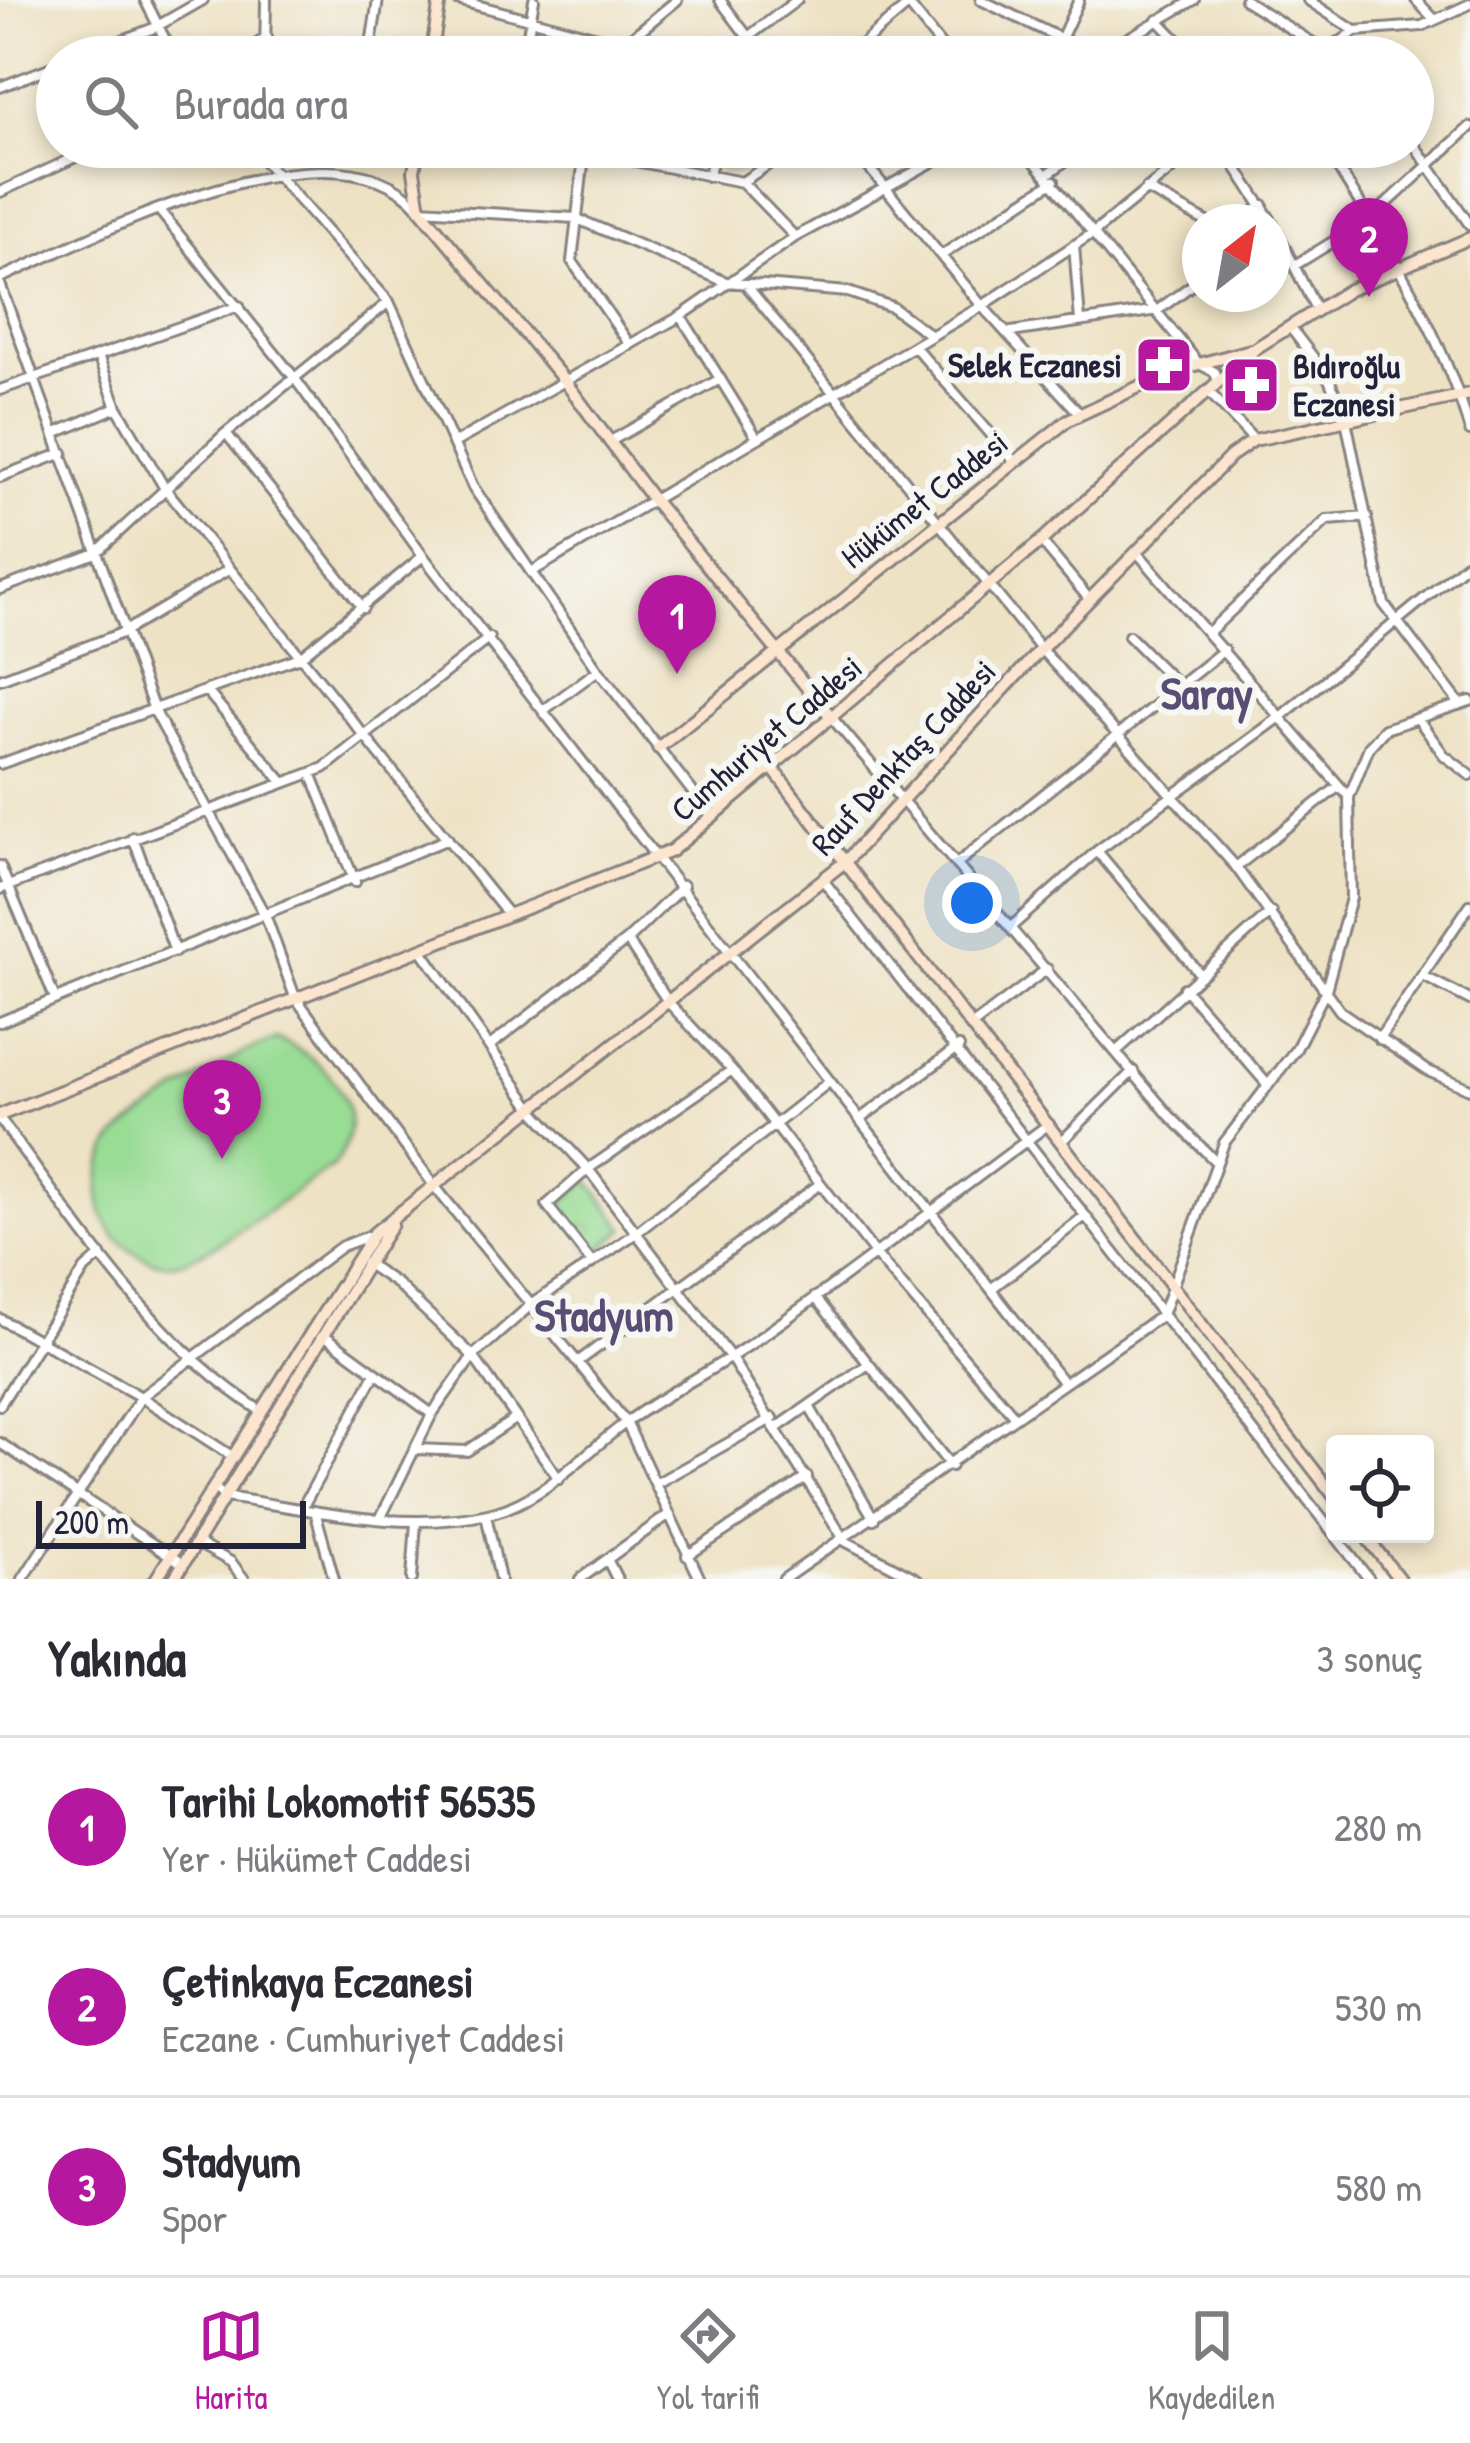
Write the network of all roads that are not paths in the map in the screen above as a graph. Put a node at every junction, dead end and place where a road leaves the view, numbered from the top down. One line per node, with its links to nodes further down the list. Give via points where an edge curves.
1 (145, 0): 22 (street)
2 (203, 0): 22 (street)
3 (266, 0): 26 (street)
4 (378, 0): 27 (street)
5 (440, 0): 28 (street)
6 (457, 0): 21 (street)
7 (534, 0): 21 (street)
8 (677, 0): 31 (street)
9 (720, 0): 32 (street)
10 (797, 0): 33 (street)
11 (981, 0): 36 (street)
12 (1079, 0): 37 (street)
13 (1194, 0): 19 (street)
14 (1245, 0): 40 (street)
15 (1308, 0): 23 (street)
16 (1416, 0): 20 (street)
17 (909, 2): 34 (street); 35 (street)
18 (1470, 4): 20 (street)
19 (1158, 20): 38 (street); 39 (street)
20 (1435, 20): 23 (street)
21 (530, 21): 29 (street); 30 (street)
22 (154, 28): 24 (street); 25 (street)
23 (1354, 31): 41 (street)
24 (133, 36)
25 (160, 36)
26 (267, 36)
27 (372, 36)
28 (434, 36)
29 (528, 36)
30 (591, 36)
31 (634, 36)
32 (747, 36)
33 (751, 36)
34 (871, 36)
35 (934, 36)
36 (1060, 36)
37 (1062, 36)
38 (1131, 36)
39 (1174, 36)
40 (1297, 36)
41 (1348, 36)
42 (36, 73): 43 (street)
43 (0, 87)
44 (1470, 128): 45 (street)
45 (1434, 160)
46 (52, 168): 67 (street)
47 (273, 168): 62 (street)
48 (414, 168): 71 (street)
49 (582, 168): 73 (street)
50 (673, 168): 63 (street)
51 (710, 168): 63 (street)
52 (763, 168): 65 (street)
53 (868, 168): 68 (street)
54 (925, 168): 68 (street)
55 (1043, 168): 64 (street)
56 (1061, 168): 64 (street)
57 (1171, 168): 66 (street)
58 (1237, 168): 69 (street)
59 (1337, 168): 74 (street)
60 (1426, 168): 74 (street)
61 (1431, 168): 75 (street)
62 (277, 172): 71 (street, via 376,179 403,189); 72 (street); 88 (street)
63 (708, 176): 65 (street)
64 (1051, 177): 76 (street); 80 (street)
65 (742, 182): 77 (street)
66 (1146, 188): 70 (street); 76 (street)
67 (0, 192)
68 (886, 192): 77 (street); 80 (street)
69 (1262, 204)
70 (1182, 208)
71 (420, 209): 73 (street); 105 (street)
72 (159, 210): 84 (street); 89 (street)
73 (575, 218): 85 (street); 98 (street, via 572,261)
74 (1370, 219): 82 (street); 83 (street)
75 (1470, 225)
76 (1096, 231): 79 (street); 92 (street)
77 (795, 237): 85 (street)
78 (1470, 238): 83 (street, Cumhuriyet Caddesi)
79 (1074, 245): 90 (street); 94 (street)
80 (942, 256): 90 (street)
81 (1290, 256): 82 (street)
82 (1295, 265): 91 (street)
83 (1397, 268): 91 (street, Cumhuriyet Caddesi); 110 (street)
84 (0, 281): 104 (street)
85 (726, 282): 86 (street); 93 (street)
86 (747, 286): 97 (street, via 848,292 892,307); 109 (street)
87 (1182, 292): 92 (street)
88 (389, 302): 103 (street); 120 (street)
89 (239, 306): 101 (street); 103 (street)
90 (982, 306): 96 (street); 97 (street)
91 (1316, 309): 95 (street, Cumhuriyet Caddesi)
92 (1158, 310): 94 (street); 102 (street)
93 (681, 316): 98 (street); 106 (street)
94 (1080, 322): 96 (street)
95 (1289, 326): 100 (street, Cumhuriyet Caddesi); 113 (street, via 1328,377)
96 (1009, 333): 112 (street)
97 (929, 334): 99 (street)
98 (630, 345): 105 (street)
99 (915, 347): 109 (street); 122 (street)
100 (1256, 348): 102 (street, Hükümet Caddesi); 107 (street, Cumhuriyet Caddesi)
101 (98, 356): 104 (street); 111 (street)
102 (1198, 364): 107 (street, via 1212,368); 112 (street, Hükümet Caddesi)
103 (293, 376): 116 (street); 131 (street)
104 (37, 378): 108 (street); 115 (street)
105 (564, 380): 119 (street); 120 (street)
106 (720, 380): 117 (street); 119 (street)
107 (1214, 388): 118 (street); 128 (street, Cumhuriyet Caddesi)
108 (0, 390)
109 (831, 392): 117 (street); 127 (street)
110 (1465, 395): 113 (street, Rauf Denktaş Caddesi); 114 (street)
111 (117, 407): 115 (street); 124 (street)
112 (1079, 413): 122 (street, Hükümet Caddesi)
113 (1346, 420): 118 (street, Rauf Denktaş Caddesi); 126 (street)
114 (1470, 431)
115 (56, 433): 121 (street)
116 (226, 433): 124 (street); 138 (street)
117 (755, 435): 125 (street)
118 (1254, 440): 129 (street, Rauf Denktaş Caddesi)
119 (610, 442): 125 (street)
120 (454, 443): 134 (street, via 473,487)
121 (63, 453): 123 (street); 130 (street)
122 (1015, 462): 127 (street, Hükümet Caddesi)
123 (0, 477)
124 (164, 487): 130 (street); 133 (street)
125 (651, 497): 134 (street); 146 (street)
126 (1367, 517): 139 (street, via 1384,604); 140 (street, via 1327,520)
127 (937, 523): 135 (street); 146 (street, Hükümet Caddesi)
128 (1041, 541): 135 (street, Cumhuriyet Caddesi); 137 (street)
129 (1136, 551): 137 (street, Rauf Denktaş Caddesi); 140 (street)
130 (96, 553): 136 (street); 141 (street)
131 (423, 556): 138 (street); 143 (street)
132 (1470, 561): 139 (street)
133 (228, 570): 141 (street); 147 (street)
134 (533, 571): 148 (street)
135 (989, 585): 144 (street); 155 (street, Cumhuriyet Caddesi)
136 (0, 589)
137 (1090, 600): 144 (street, Rauf Denktaş Caddesi)
138 (363, 608): 147 (street)
139 (1399, 620): 152 (street); 156 (street)
140 (1210, 632): 145 (street)
141 (122, 633): 149 (street); 153 (street)
142 (1129, 636): 150 (street)
143 (489, 638): 154 (street); 158 (street)
144 (1041, 649): 159 (street); 168 (street, Rauf Denktaş Caddesi)
145 (1224, 650): 150 (street); 156 (street)
146 (775, 651): 155 (street); 160 (street, Hükümet Caddesi)
147 (300, 657): 151 (street); 158 (street)
148 (598, 670): 154 (street); 160 (street)
149 (0, 680)
150 (1180, 687): 159 (street)
151 (206, 690): 153 (street); 165 (street)
152 (1465, 703): 157 (street)
153 (154, 710): 161 (street); 170 (street)
154 (544, 710): 175 (street)
155 (832, 718): 162 (street, Cumhuriyet Caddesi); 168 (street)
156 (1280, 718): 166 (street); 169 (street)
157 (1418, 719): 164 (street); 167 (street, via 1376,736)
158 (366, 737): 163 (street); 173 (street)
159 (1118, 738): 169 (street); 177 (street)
160 (658, 748): 171 (street)
161 (0, 764)
162 (773, 770): 171 (street, Cumhuriyet Caddesi); 176 (street)
163 (310, 773): 165 (street); 181 (street)
164 (1470, 776)
165 (284, 782): 170 (street)
166 (1340, 786): 167 (street); 179 (street)
167 (1349, 796): 197 (street, via 1351,898)
168 (902, 800): 176 (street, Rauf Denktaş Caddesi); 177 (street)
169 (1170, 800): 174 (street); 179 (street)
170 (206, 811): 172 (street); 187 (street)
171 (713, 818): 175 (street, Cumhuriyet Caddesi)
172 (133, 837): 183 (street); 191 (street)
173 (449, 839): 181 (street); 186 (street)
174 (1097, 851): 188 (street); 194 (street)
175 (656, 858): 182 (street); 186 (street, Cumhuriyet Caddesi)
176 (846, 861): 180 (street, Rauf Denktaş Caddesi); 203 (street)
177 (959, 862): 188 (street)
178 (0, 866): 183 (street)
179 (1236, 867): 185 (street)
180 (824, 880): 192 (street, Rauf Denktaş Caddesi); 206 (street)
181 (355, 882): 187 (street)
182 (682, 886): 189 (street); 192 (street)
183 (3, 888): 199 (street)
184 (1470, 905): 195 (street)
185 (1271, 912): 194 (street); 197 (street)
186 (507, 913): 190 (street, Cumhuriyet Caddesi)
187 (266, 917): 191 (street); 198 (street)
188 (1011, 927): 193 (street)
189 (627, 940): 201 (street); 205 (street)
190 (420, 947): 198 (street, Cumhuriyet Caddesi); 205 (street)
191 (175, 952): 199 (street)
192 (732, 952): 201 (street, Rauf Denktaş Caddesi); 210 (street)
193 (1047, 969): 203 (street); 207 (street)
194 (1200, 974): 196 (street)
195 (1425, 977): 200 (street); 204 (street)
196 (1184, 988): 207 (street); 211 (street)
197 (1326, 990): 204 (street); 211 (street)
198 (295, 997): 214 (street, Cumhuriyet Caddesi); 223 (street)
199 (55, 998): 202 (street)
200 (1470, 1000)
201 (669, 1004): 208 (street); 213 (street, Rauf Denktaş Caddesi)
202 (0, 1022)
203 (974, 1024): 216 (street)
204 (1379, 1039): 212 (street)
205 (491, 1045): 213 (street)
206 (958, 1047): 215 (street); 219 (street)
207 (1118, 1050): 209 (street)
208 (732, 1070): 217 (street); 221 (street)
209 (1133, 1071): 218 (street); 220 (street)
210 (829, 1082): 215 (street); 217 (street)
211 (1267, 1084): 220 (street)
212 (1470, 1089)
213 (534, 1111): 221 (street); 223 (street, Rauf Denktaş Caddesi)
214 (0, 1117): 230 (street)
215 (860, 1119): 224 (street)
216 (1050, 1123): 218 (street); 219 (street)
217 (775, 1127): 222 (street); 228 (street)
218 (1063, 1140): 234 (street)
219 (1027, 1141): 224 (street); 225 (street)
220 (1215, 1161): 234 (street)
221 (588, 1169): 228 (street); 232 (street, via 547,1205)
222 (820, 1184): 231 (street); 235 (street)
223 (436, 1188): 226 (street, Rauf Denktaş Caddesi); 238 (street)
224 (932, 1213): 231 (street); 236 (street)
225 (1085, 1216): 236 (street); 239 (street)
226 (394, 1221): 227 (street, Rauf Denktaş Caddesi); 233 (street, Rauf Denktaş Caddesi)
227 (374, 1233): 229 (street, Rauf Denktaş Caddesi); 246 (street, via 342,1246)
228 (636, 1233): 232 (street); 235 (street)
229 (360, 1253): 233 (street); 253 (street, Rauf Denktaş Caddesi)
230 (101, 1256): 242 (street); 246 (street)
231 (877, 1256): 237 (street); 255 (street)
232 (592, 1263): 238 (street)
233 (369, 1267): 241 (street, Rauf Denktaş Caddesi); 243 (street)
234 (1170, 1288): 239 (street); 266 (street)
235 (680, 1289): 244 (street); 245 (street)
236 (991, 1289): 249 (street)
237 (815, 1297): 244 (street); 247 (street)
238 (532, 1304): 243 (street); 245 (street)
239 (1162, 1315): 249 (street); 296 (street)
240 (0, 1319): 242 (street)
241 (324, 1335): 248 (street); 269 (street, Rauf Denktaş Caddesi)
242 (39, 1343): 250 (street); 251 (street)
243 (473, 1356): 254 (street); 256 (street)
244 (731, 1358): 257 (street); 258 (street)
245 (579, 1361): 257 (street)
246 (191, 1362): 250 (street); 253 (street)
247 (868, 1365): 252 (street); 262 (street)
248 (375, 1374): 254 (street); 270 (street)
249 (1064, 1382): 255 (street)
250 (141, 1397): 261 (street); 268 (street)
251 (0, 1406)
252 (809, 1406): 258 (street); 275 (street)
253 (261, 1411): 261 (street, Rauf Denktaş Caddesi)
254 (432, 1414): 260 (street)
255 (1015, 1417): 262 (street)
256 (516, 1418): 260 (street, via 467,1451); 264 (street)
257 (626, 1422): 264 (street); 265 (street)
258 (776, 1422): 263 (street); 265 (street)
259 (0, 1443): 268 (street)
260 (415, 1449): 274 (street)
261 (232, 1456): 267 (street, Rauf Denktaş Caddesi)
262 (951, 1466): 275 (street)
263 (807, 1477): 277 (street); 281 (street)
264 (559, 1479): 272 (street)
265 (657, 1483): 273 (street)
266 (1326, 1486)
267 (213, 1487): 269 (street); 280 (street, Rauf Denktaş Caddesi)
268 (74, 1497): 280 (street); 284 (street)
269 (225, 1497): 270 (street); 278 (street, Rauf Denktaş Caddesi)
270 (302, 1508): 271 (street)
271 (315, 1511): 274 (street); 288 (street)
272 (486, 1515): 276 (street); 290 (street)
273 (668, 1515): 281 (street); 282 (street)
274 (380, 1519): 276 (street)
275 (874, 1520): 277 (street)
276 (416, 1522): 289 (street)
277 (845, 1541): 294 (street); 295 (street)
278 (197, 1543): 283 (street, Rauf Denktaş Caddesi); 287 (street)
279 (1371, 1543): 297 (street)
280 (170, 1556): 283 (street); 285 (street, Rauf Denktaş Caddesi)
281 (686, 1556): 293 (street)
282 (607, 1559): 291 (street); 292 (street)
283 (183, 1564): 286 (street, Rauf Denktaş Caddesi)
284 (23, 1579)
285 (156, 1579)
286 (173, 1579)
287 (244, 1579)
288 (334, 1579)
289 (412, 1579)
290 (500, 1579)
291 (580, 1579)
292 (617, 1579)
293 (700, 1579)
294 (784, 1579)
295 (917, 1579)
296 (1369, 1579)
297 (1399, 1579)

